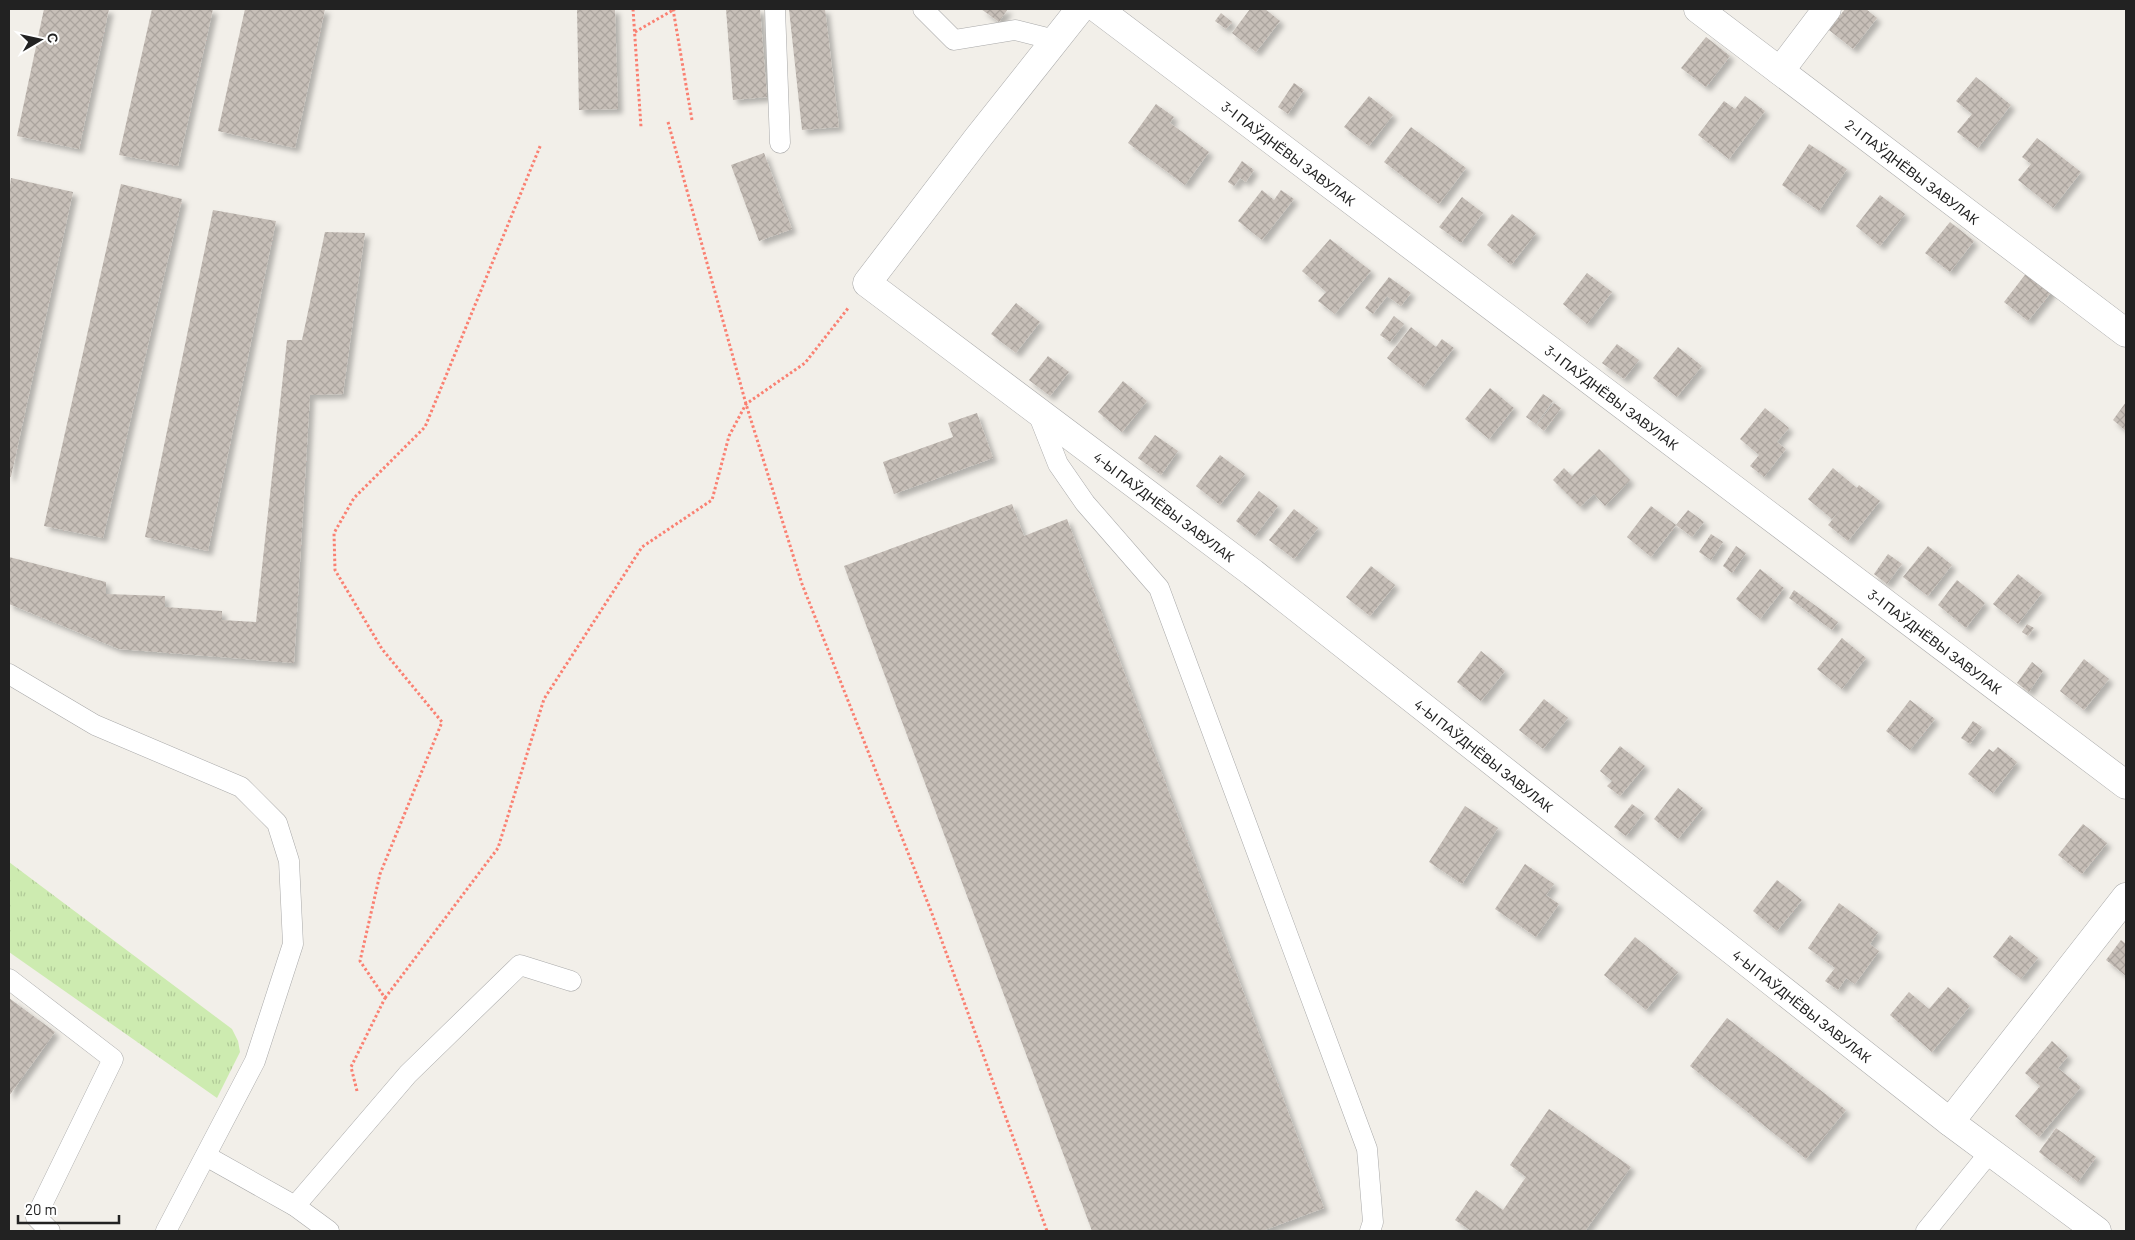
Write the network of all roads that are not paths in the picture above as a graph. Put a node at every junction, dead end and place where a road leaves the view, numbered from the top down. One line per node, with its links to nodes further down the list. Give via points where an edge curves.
1 (775, 9): 9 (lane)
2 (923, 9): 7 (lane, via 954,40 1015,30)
3 (1080, 9): 7 (street)
4 (1098, 9): 13 (street, 3-І ПАЎДНЁВЫ ЗАВУЛАК)
5 (1698, 9): 8 (street, 2-І ПАЎДНЁВЫ ЗАВУЛАК)
6 (1827, 9): 8 (street)
7 (1055, 40): 11 (street, 4-Ы ПАЎДНЁВЫ ЗАВУЛАК, via 867,283)
8 (1780, 71): 10 (street, 2-І ПАЎДНЁВЫ ЗАВУЛАК)
9 (780, 143)
10 (2126, 332)
11 (1037, 411): 17 (street, 4-Ы ПАЎДНЁВЫ ЗАВУЛАК, via 1261,579); 24 (lane, via 1058,464 1085,503 1159,588 1368,1149 1373,1222)
12 (9, 674): 19 (lane, via 95,725 241,786 277,823 288,861 293,944 255,1061)
13 (2126, 784)
14 (2126, 897): 17 (street)
15 (9, 979): 21 (lane, via 113,1059 36,1217)
16 (571, 981): 20 (lane, via 520,965 408,1074)
17 (1950, 1122): 18 (street, 4-Ы ПАЎДНЁВЫ ЗАВУЛАК)
18 (1990, 1152): 25 (lane); 26 (street, 4-Ы ПАЎДНЁВЫ ЗАВУЛАК)
19 (206, 1156): 20 (lane); 22 (lane)
20 (295, 1206): 23 (lane)
21 (50, 1231)
22 (166, 1231)
23 (329, 1231)
24 (1370, 1231)
25 (1926, 1231)
26 (2097, 1231)

